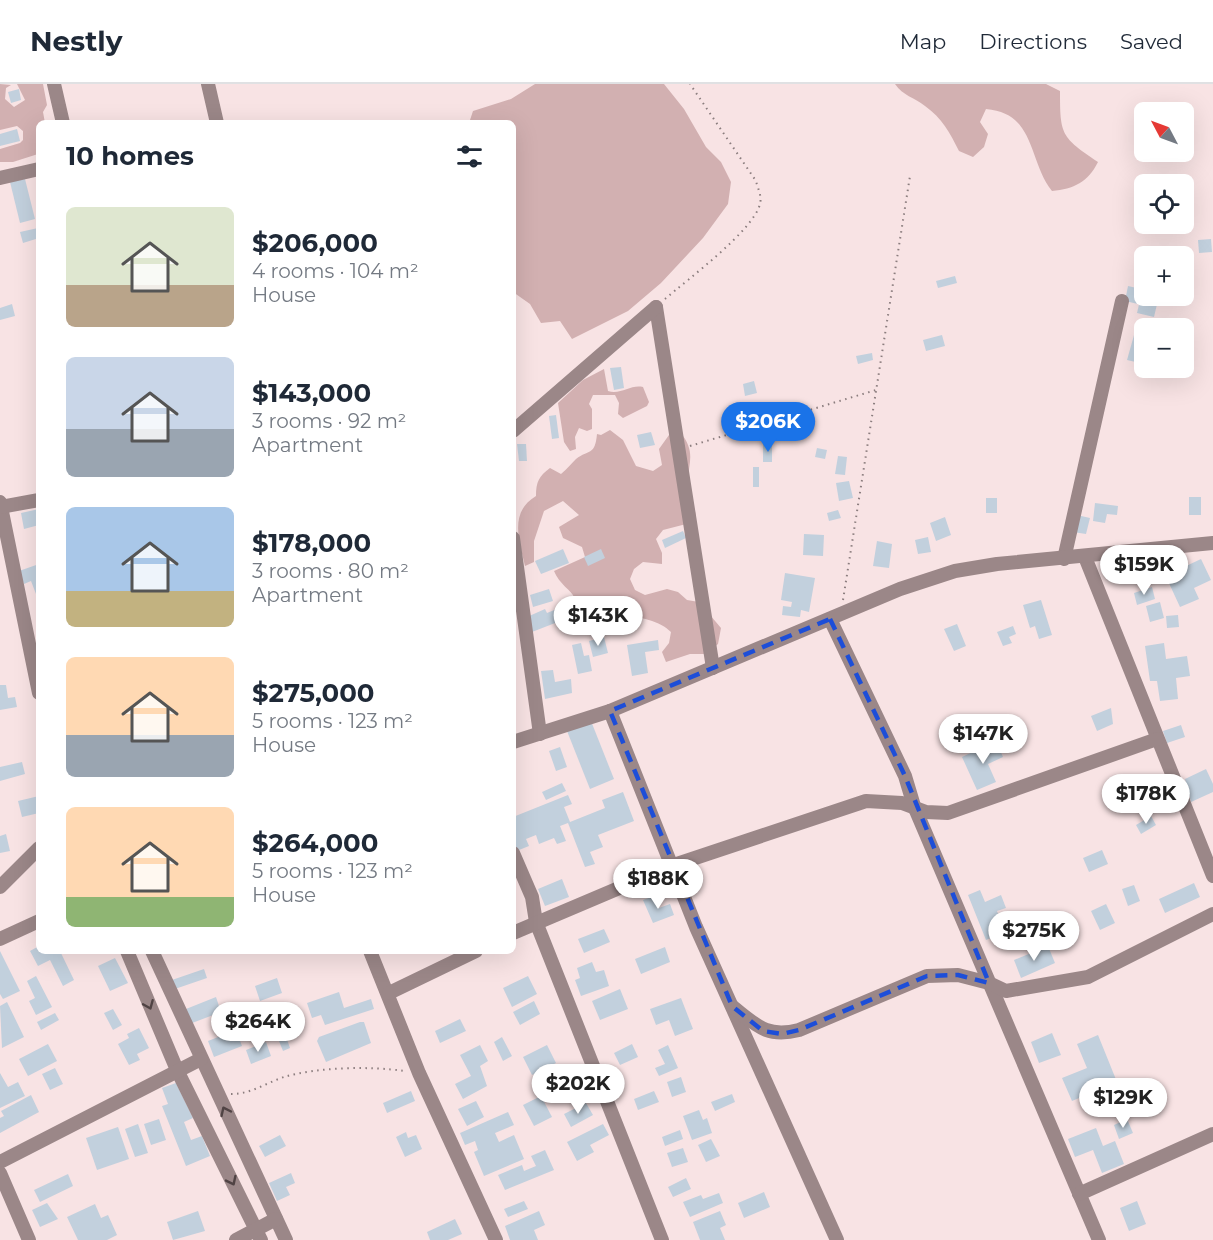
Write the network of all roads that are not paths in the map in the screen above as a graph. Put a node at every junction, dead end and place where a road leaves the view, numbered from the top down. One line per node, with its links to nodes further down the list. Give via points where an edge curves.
1 (54, 84): 3 (street)
2 (208, 84): 4 (street)
3 (62, 120)
4 (216, 120)
5 (36, 170): 6 (street)
6 (0, 178)
7 (1122, 301): 13 (street)
8 (516, 428): 16 (street, via 657,307)
9 (36, 500): 10 (street)
10 (0, 505): 17 (street)
11 (1213, 543): 12 (street)
12 (1085, 557): 13 (street); 20 (street)
13 (1064, 559): 15 (street, via 955,571)
14 (516, 560): 19 (street)
15 (835, 616): 16 (street); 22 (street, via 905,776)
16 (713, 668): 18 (street)
17 (36, 679)
18 (610, 711): 19 (street); 25 (street)
19 (540, 734): 21 (street)
20 (1158, 739): 22 (street, via 948,813 926,812); 26 (street)
21 (516, 741)
22 (914, 806): 25 (street, via 866,801); 37 (street)
23 (36, 851): 27 (street)
24 (516, 860): 30 (street, via 532,897)
25 (671, 866): 30 (street); 39 (street)
26 (1213, 876)
27 (0, 887)
28 (1213, 914): 37 (street, via 1088,977 1006,992)
29 (36, 922): 32 (street)
30 (536, 922): 31 (street); 53 (street)
31 (516, 932)
32 (0, 939)
33 (127, 954): 41 (street, one-way to 41)
34 (153, 954): 40 (street)
35 (371, 954): 38 (street)
36 (470, 954): 38 (street)
37 (989, 983): 39 (street, via 958,975 927,976 782,1035 763,1031); 45 (street)
38 (389, 993): 52 (street, via 419,1073)
39 (732, 1006): 48 (street)
40 (201, 1059): 41 (street); 46 (street, one-way to 40)
41 (177, 1070): 43 (street); 47 (street, one-way to 47)
42 (1213, 1134): 45 (street)
43 (0, 1162)
44 (0, 1173): 49 (street)
45 (1079, 1194): 54 (street)
46 (276, 1219): 47 (street); 51 (street)
47 (258, 1235): 50 (street)
48 (831, 1238)
49 (29, 1240)
50 (236, 1240)
51 (286, 1240)
52 (496, 1240)
53 (662, 1240)
54 (1099, 1240)

